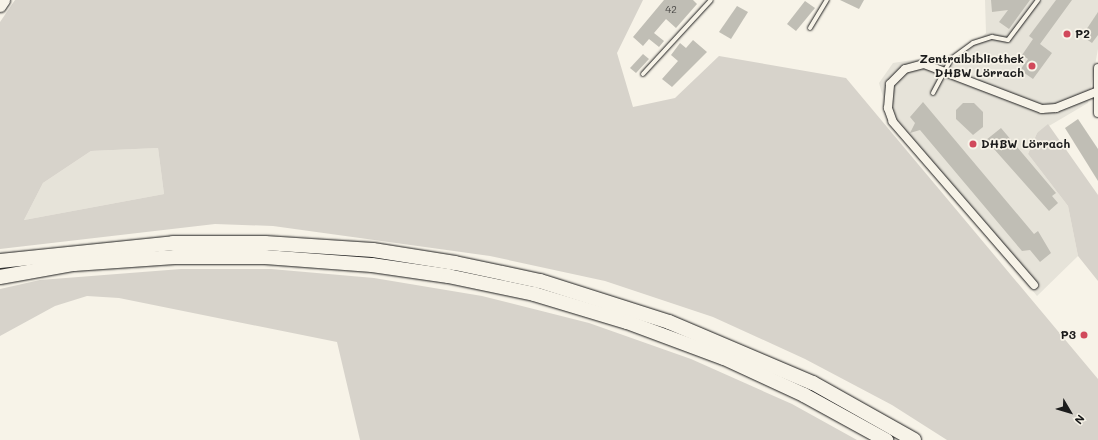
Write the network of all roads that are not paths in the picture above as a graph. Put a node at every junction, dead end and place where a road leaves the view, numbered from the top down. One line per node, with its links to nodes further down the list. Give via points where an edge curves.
1 (4, 0): 5 (main road)
2 (711, 0): 9 (lane)
3 (827, 0): 6 (lane)
4 (1038, 0): 8 (lane, via 1008,40 992,38 973,43 951,59)
5 (0, 6)
6 (810, 28)
7 (1098, 68): 10 (street)
8 (944, 72): 10 (street, via 1042,109 1056,108); 11 (lane); 15 (street, via 924,64 905,69 890,84 888,108 893,122)
9 (644, 74)
10 (1096, 92): 12 (street)
11 (933, 93)
12 (1098, 113)
13 (0, 261): 17 (highway, via 173,243 265,243 373,250 455,263 555,286 683,327 813,383)
14 (0, 276): 16 (highway, via 74,264 175,257 265,257 372,265 448,276 534,294 664,336 804,395)
15 (1034, 285)
16 (886, 440)
17 (914, 440)

